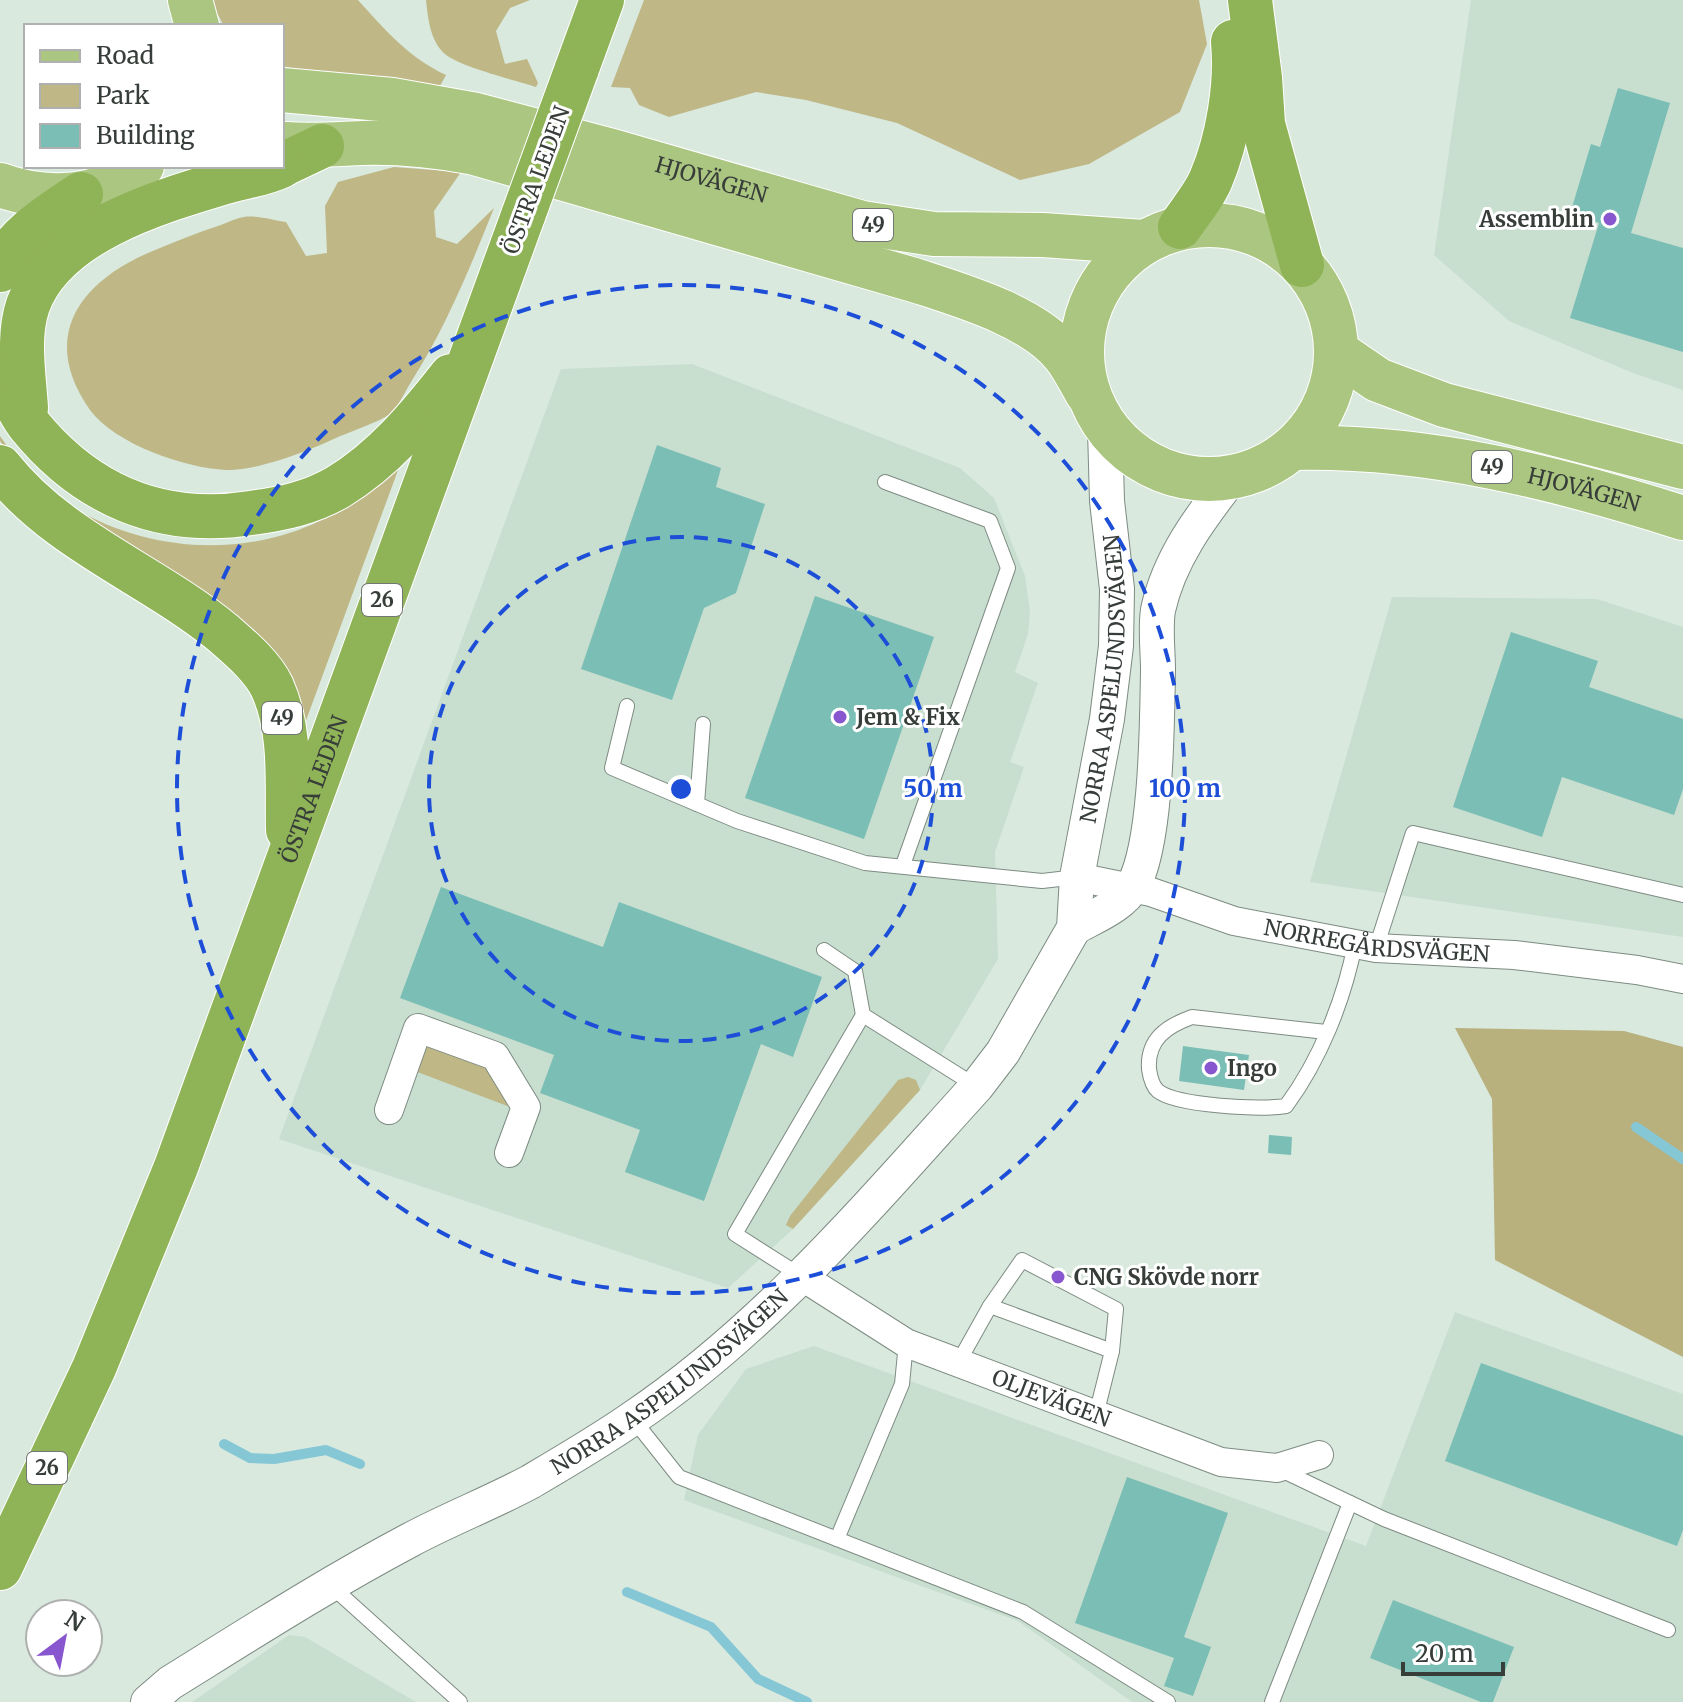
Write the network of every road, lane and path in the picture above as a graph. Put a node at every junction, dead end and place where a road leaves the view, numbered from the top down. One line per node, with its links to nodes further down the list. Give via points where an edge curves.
1 (190, 0): 5 (main road)
2 (602, 0): 16 (highway, ÖSTRA LEDEN / 26, bridge)
3 (1227, 0): 13 (highway, via 1235,68 1228,120 1211,180)
4 (1250, 0): 14 (highway, via 1263,124)
5 (196, 24)
6 (284, 90): 13 (main road, HJOVÄGEN / 49, via 392,100 476,115 862,223 934,234)
7 (302, 145): 8 (highway); 19 (main road, HJOVÄGEN / 49, via 397,144 475,153 952,293 1023,321 1064,354)
8 (284, 163)
9 (274, 168): 20 (highway, via 137,213 77,243 46,270 28,306 22,344)
10 (147, 169): 12 (main road)
11 (0, 185): 12 (main road, via 21,193)
12 (81, 194): 15 (highway, via 34,225)
13 (1162, 235): 14 (main road, 49, via 1213,224 1246,230 1276,243); 19 (main road, via 1115,264 1095,292 1083,325 1080,359)
14 (1302, 265): 17 (main road, 49, via 1333,320)
15 (0, 270)
16 (477, 343): 20 (highway, via 416,421 366,468 311,500 274,510 189,517 119,498 59,458); 30 (highway, ÖSTRA LEDEN / 26)
17 (1337, 352): 21 (main road, 49, via 1332,388 1317,420); 23 (main road, 49, via 1378,380 1444,405)
18 (0, 371): 20 (highway)
19 (1096, 411): 24 (main road, 49, via 1131,454 1161,472 1196,480); 32 (street, NORRA ASPELUNDSVÄGEN, via 1117,589 1116,646)
20 (27, 422)
21 (1294, 448): 24 (main road, 49, via 1266,467); 26 (main road, HJOVÄGEN / 49, via 1466,462 1577,485)
22 (0, 467): 30 (highway, 49, via 37,507 71,533 198,612 244,650 271,685 287,748)
23 (1683, 467)
24 (1231, 478): 33 (street, via 1180,550 1158,612 1149,818)
25 (885, 482): 31 (lane, via 990,521 1008,568)
26 (1683, 518)
27 (627, 706): 29 (lane, via 612,768)
28 (703, 724): 29 (lane)
29 (697, 804): 31 (lane, via 865,863)
30 (288, 857): 55 (highway, ÖSTRA LEDEN / 26, via 171,1182 94,1368)
31 (903, 865): 32 (lane, via 1042,881)
32 (1077, 877): 33 (street, NORREGÅRDSVÄGEN); 35 (street, NORRA ASPELUNDSVÄGEN)
33 (1133, 888): 35 (street, NORRA ASPELUNDSVÄGEN); 36 (street, NORREGÅRDSVÄGEN, via 1234,921)
34 (1683, 895): 36 (lane, via 1413,833)
35 (1074, 928): 41 (street, NORRA ASPELUNDSVÄGEN, via 1003,1052)
36 (1366, 946): 38 (street, NORREGÅRDSVÄGEN, via 1514,955); 40 (lane)
37 (824, 950): 39 (lane, via 855,971)
38 (1683, 979)
39 (863, 1015): 41 (lane); 44 (lane, via 735,1234)
40 (1326, 1032): 40 (lane, via 1286,1106 1192,1102 1159,1092 1150,1078 1149,1058 1158,1036 1192,1017)
41 (977, 1086): 44 (street, NORRA ASPELUNDSVÄGEN)
42 (389, 1110): 43 (street, via 418,1028 495,1056 526,1107)
43 (509, 1153)
44 (801, 1276): 46 (street, OLJEVÄGEN); 50 (street, NORRA ASPELUNDSVÄGEN, via 754,1323)
45 (990, 1306): 47 (lane); 47 (lane, via 1022,1260 1116,1309); 48 (lane)
46 (906, 1343): 48 (street, OLJEVÄGEN); 54 (lane, via 902,1384)
47 (1112, 1351): 49 (lane)
48 (958, 1363): 49 (street, OLJEVÄGEN)
49 (1096, 1415): 52 (street, OLJEVÄGEN, via 1221,1462)
50 (633, 1419): 54 (lane, via 679,1477); 56 (street, NORRA ASPELUNDSVÄGEN, via 528,1482)
51 (1319, 1455): 52 (street, OLJEVÄGEN)
52 (1277, 1468): 53 (lane)
53 (1350, 1503): 57 (lane); 61 (lane)
54 (837, 1539): 60 (lane, via 1023,1612)
55 (0, 1568)
56 (329, 1584): 58 (street, NORRA ASPELUNDSVÄGEN); 59 (lane)
57 (1668, 1630)
58 (148, 1702)
59 (460, 1702)
60 (1168, 1702)
61 (1272, 1702)

